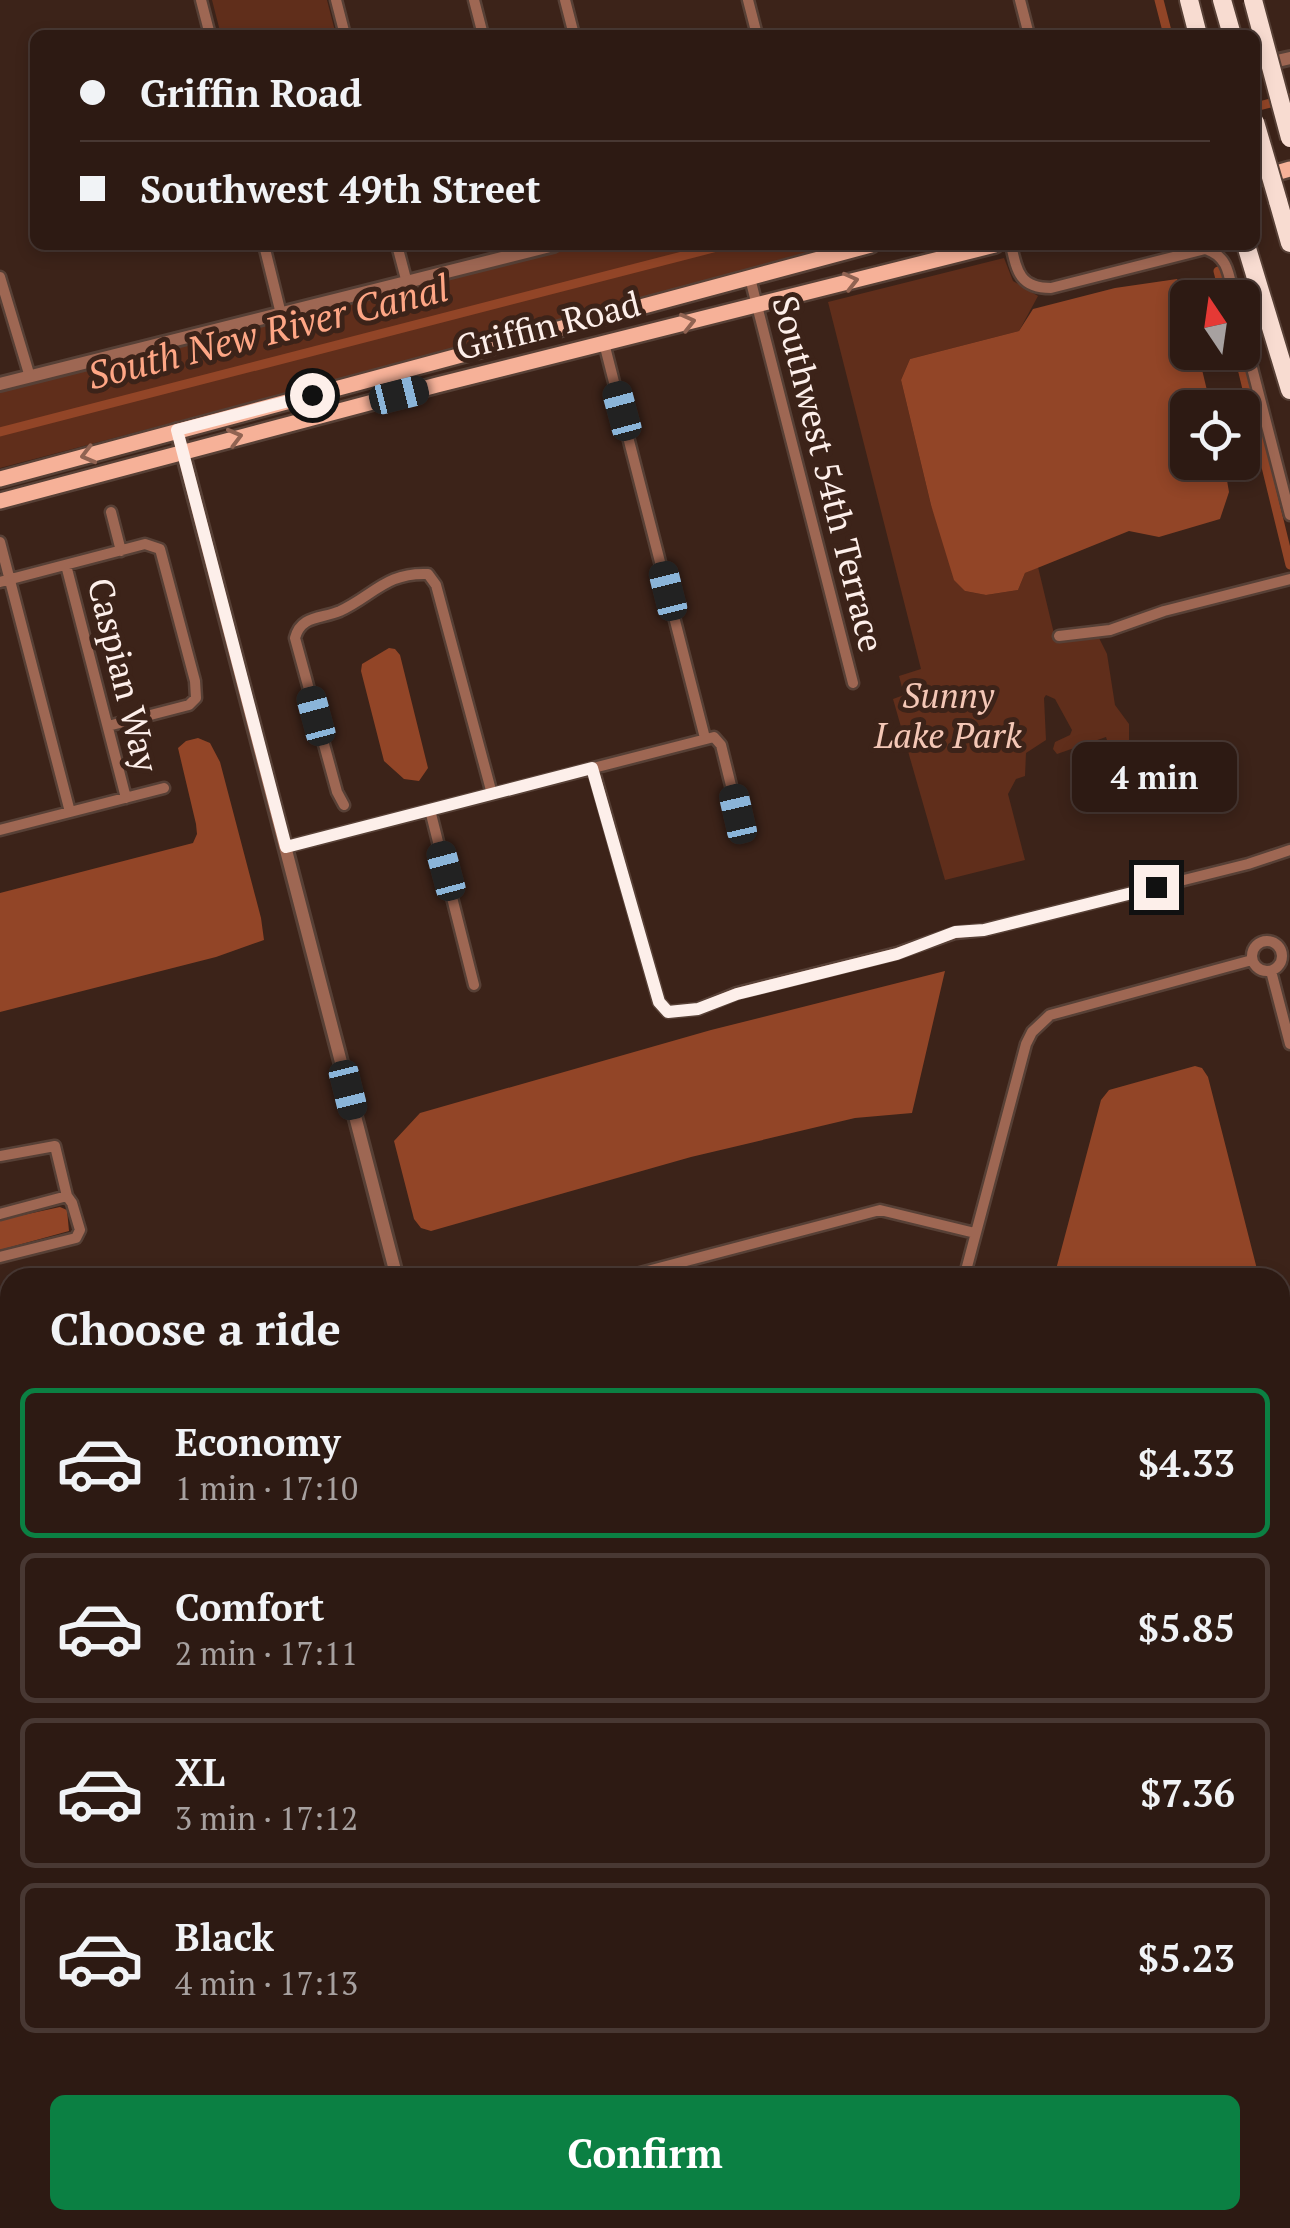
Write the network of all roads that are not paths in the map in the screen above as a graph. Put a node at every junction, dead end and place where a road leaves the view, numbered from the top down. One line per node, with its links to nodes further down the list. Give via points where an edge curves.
1 (201, 0): 10 (street)
2 (336, 0): 11 (street)
3 (474, 0): 12 (street)
4 (565, 0): 13 (street)
5 (748, 0): 14 (street)
6 (1020, 0): 15 (street)
7 (1189, 0): 16 (highway)
8 (1222, 0): 17 (highway)
9 (1253, 0): 20 (highway, bridge)
10 (209, 30)
11 (344, 30)
12 (483, 30)
13 (573, 30)
14 (756, 30)
15 (1029, 30)
16 (1197, 30)
17 (1231, 30)
18 (1290, 58): 19 (street)
19 (1260, 65)
20 (1290, 135): 22 (main road)
21 (1260, 138): 25 (highway, bridge)
22 (1260, 141)
23 (1290, 170): 24 (main road)
24 (1260, 178)
25 (1290, 244)
26 (265, 250): 40 (street)
27 (398, 250): 38 (street)
28 (527, 250): 38 (street)
29 (853, 250): 36 (main road, Griffin Road)
30 (975, 250): 39 (main road, Griffin Road, one-way to 30)
31 (1012, 250): 32 (street, via 1024,281 1035,288)
32 (1201, 250)
33 (1209, 250): 37 (street, via 1225,260)
34 (1248, 250): 48 (highway)
35 (0, 277): 45 (street)
36 (750, 278): 39 (street, Southwest 54th Terrace); 42 (main road, Griffin Road)
37 (1230, 280)
38 (407, 283): 40 (street)
39 (757, 305): 41 (main road, Griffin Road, one-way to 39); 64 (street, Southwest 54th Terrace)
40 (281, 314): 45 (street)
41 (604, 344): 47 (main road, Griffin Road); 66 (street)
42 (474, 354): 43 (main road, Griffin Road); 47 (main road, via 443,372)
43 (419, 368): 49 (main road, via 414,385); 50 (main road, Griffin Road)
44 (1253, 370): 57 (street)
45 (30, 376): 46 (street)
46 (0, 384)
47 (437, 385): 49 (main road, Griffin Road)
48 (1290, 390)
49 (399, 395): 51 (main road, Griffin Road, one-way to 49)
50 (177, 430): 51 (street); 52 (main road, Griffin Road, one-way to 52)
51 (182, 451): 55 (main road, Griffin Road); 76 (street)
52 (30, 470): 53 (main road, Griffin Road); 54 (main road, via 27,479)
53 (0, 478)
54 (0, 486)
55 (0, 500)
56 (111, 512): 59 (street)
57 (1290, 516)
58 (0, 542): 62 (street)
59 (120, 551): 60 (street); 65 (street, via 146,544 162,553 196,698)
60 (66, 565): 62 (street); 65 (street, Caspian Way)
61 (1290, 579): 63 (street, via 1110,630)
62 (5, 580): 73 (street)
63 (1059, 636)
64 (853, 683)
65 (108, 726): 70 (street, Caspian Way)
66 (705, 738): 67 (street); 74 (street, via 722,745)
67 (592, 768): 69 (street); 77 (street, via 659,1002 668,1012 897,954 955,932)
68 (164, 788): 70 (street)
69 (492, 794): 71 (street, via 436,585 428,574 412,574 375,586 338,612 307,620 294,638); 72 (street)
70 (126, 798): 73 (street)
71 (344, 805)
72 (430, 810): 76 (street); 81 (street)
73 (70, 812): 75 (street)
74 (738, 814)
75 (0, 830)
76 (286, 847): 88 (street)
77 (1290, 850)
78 (1286, 951): 79 (street, via 1263,941); 80 (street)
79 (1252, 960): 80 (street); 86 (street, via 1040,1022 1026,1044)
80 (1271, 971): 82 (street)
81 (474, 985)
82 (1290, 1044)
83 (0, 1156): 84 (street, via 55,1146)
84 (67, 1196): 85 (street); 87 (street, via 80,1230 76,1238)
85 (0, 1214)
86 (976, 1234): 89 (street, via 870,1211); 90 (street)
87 (0, 1257)
88 (394, 1268)
89 (658, 1268)
90 (967, 1268)

